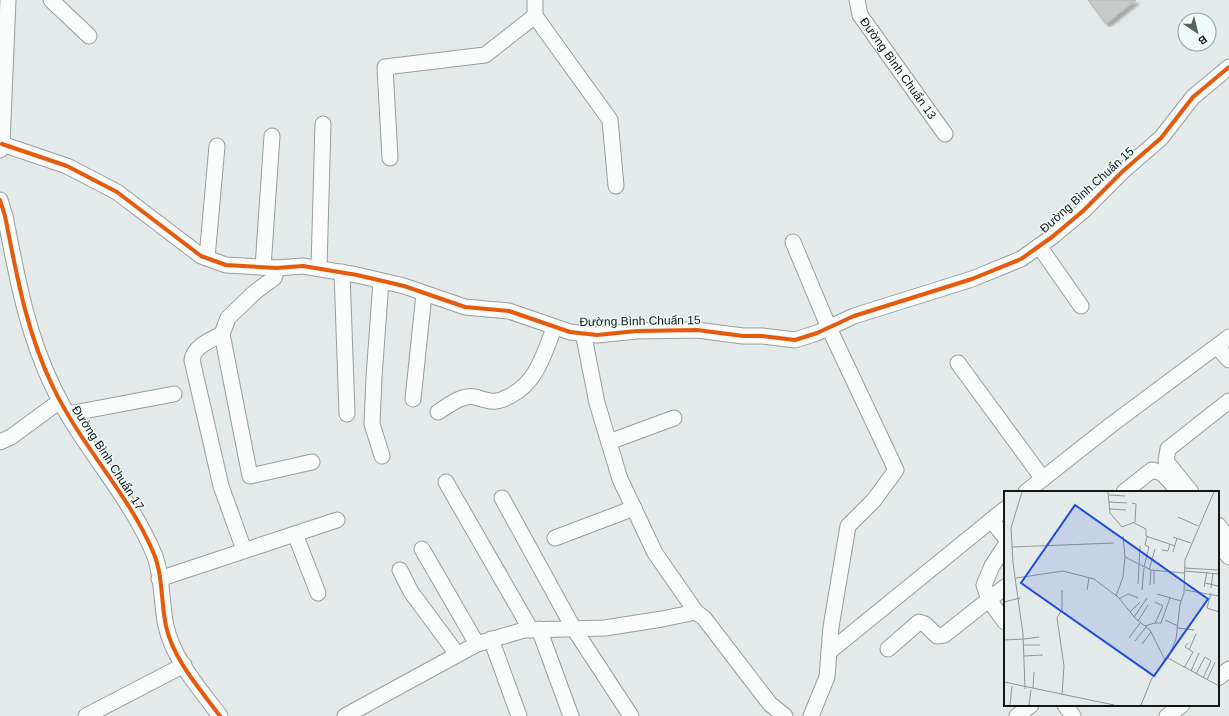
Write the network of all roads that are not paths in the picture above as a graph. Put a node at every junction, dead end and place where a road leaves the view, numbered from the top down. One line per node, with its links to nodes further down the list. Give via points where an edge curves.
1 (8, 0): 12 (street)
2 (51, 0): 6 (street)
3 (535, 0): 5 (street)
4 (857, 0): 9 (street, Đường Bình Chuẩn 13, via 860,15)
5 (535, 16): 13 (street, via 486,55 385,67); 14 (street, via 610,120)
6 (89, 36)
7 (1229, 67): 17 (street, Đường Bình Chuẩn 15, via 1193,97 1160,138 1083,211)
8 (323, 124): 19 (street)
9 (945, 134)
10 (272, 136): 20 (street)
11 (217, 146): 18 (street)
12 (1, 147): 18 (street, Đường Bình Chuẩn 15, via 67,166 117,192)
13 (390, 158)
14 (616, 186)
15 (0, 200): 36 (street, Đường Bình Chuẩn 17, via 27,322 52,387)
16 (793, 242): 26 (street)
17 (1039, 246): 24 (street); 26 (street, Đường Bình Chuẩn 15, via 1021,259 972,279 854,316)
18 (207, 258): 20 (street, Đường Bình Chuẩn 15, via 226,264)
19 (319, 267): 20 (street, Đường Bình Chuẩn 15); 21 (street, Đường Bình Chuẩn 15)
20 (270, 268): 28 (street, via 274,278 228,318)
21 (342, 272): 22 (street, Đường Bình Chuẩn 15); 38 (street)
22 (381, 281): 23 (street, Đường Bình Chuẩn 15); 42 (street, via 372,424)
23 (424, 294): 25 (street, Đường Bình Chuẩn 15, via 465,307 509,311); 34 (street)
24 (1081, 306)
25 (554, 328): 27 (street, Đường Bình Chuẩn 15); 37 (street, via 539,367 530,381 515,393 498,401 488,402 473,397 457,400)
26 (829, 328): 27 (street, Đường Bình Chuẩn 15, via 794,340 697,330 597,334); 77 (street, via 896,470 874,500 848,526)
27 (583, 332): 41 (street, via 597,402)
28 (222, 334): 43 (street, via 250,476); 63 (street, via 193,353 192,360 221,486)
29 (1229, 337): 30 (street)
30 (1217, 347): 31 (street); 44 (street)
31 (1229, 360)
32 (958, 363): 44 (street)
33 (174, 394): 36 (street)
34 (413, 399)
35 (1229, 401): 49 (street, via 1168,449 1166,461)
36 (64, 407): 40 (street); 66 (street, Đường Bình Chuẩn 17, via 144,534 155,556)
37 (438, 412)
38 (347, 414)
39 (674, 418): 41 (street)
40 (0, 442)
41 (609, 442): 51 (street, via 620,478)
42 (382, 456)
43 (312, 462)
44 (1043, 479): 46 (street)
45 (446, 482): 73 (street)
46 (1027, 491)
47 (1125, 491): 48 (street, via 1152,470 1162,473)
48 (1178, 491)
49 (1190, 491)
50 (502, 498): 72 (street)
51 (634, 508): 58 (street); 70 (street, via 655,553)
52 (1004, 510): 54 (street)
53 (337, 520): 56 (street)
54 (990, 520): 57 (street); 77 (street)
55 (1219, 526): 59 (street)
56 (295, 534): 63 (street); 68 (street)
57 (1004, 536)
58 (555, 538)
59 (1229, 539)
60 (1219, 544): 64 (street)
61 (1004, 548): 69 (street, via 984,585)
62 (422, 549): 75 (street)
63 (244, 550): 66 (street)
64 (1229, 557)
65 (400, 570): 78 (street, via 411,592)
66 (159, 579): 79 (street, Đường Bình Chuẩn 17, via 166,626 172,645)
67 (1004, 588): 69 (street)
68 (318, 593)
69 (989, 600): 71 (street); 76 (street, via 944,635 937,636 925,624 919,622)
70 (696, 612): 72 (street, via 605,628); 91 (street, via 704,618 770,704)
71 (1004, 621)
72 (574, 628): 73 (street); 90 (street)
73 (535, 629): 74 (street); 89 (street)
74 (491, 639): 75 (street); 88 (street)
75 (477, 644): 78 (street)
76 (888, 649)
77 (829, 652): 92 (street, via 827,677)
78 (457, 654): 85 (street)
79 (184, 665): 86 (street); 87 (street, Đường Bình Chuẩn 17)
80 (1229, 669): 81 (street)
81 (1219, 677)
82 (1030, 706): 93 (street)
83 (1066, 706): 94 (street)
84 (1181, 706): 95 (street)
85 (350, 715)
86 (86, 716)
87 (220, 716)
88 (519, 716)
89 (571, 716)
90 (631, 716)
91 (785, 716)
92 (811, 716)
93 (1016, 716)
94 (1073, 716)
95 (1167, 716)

